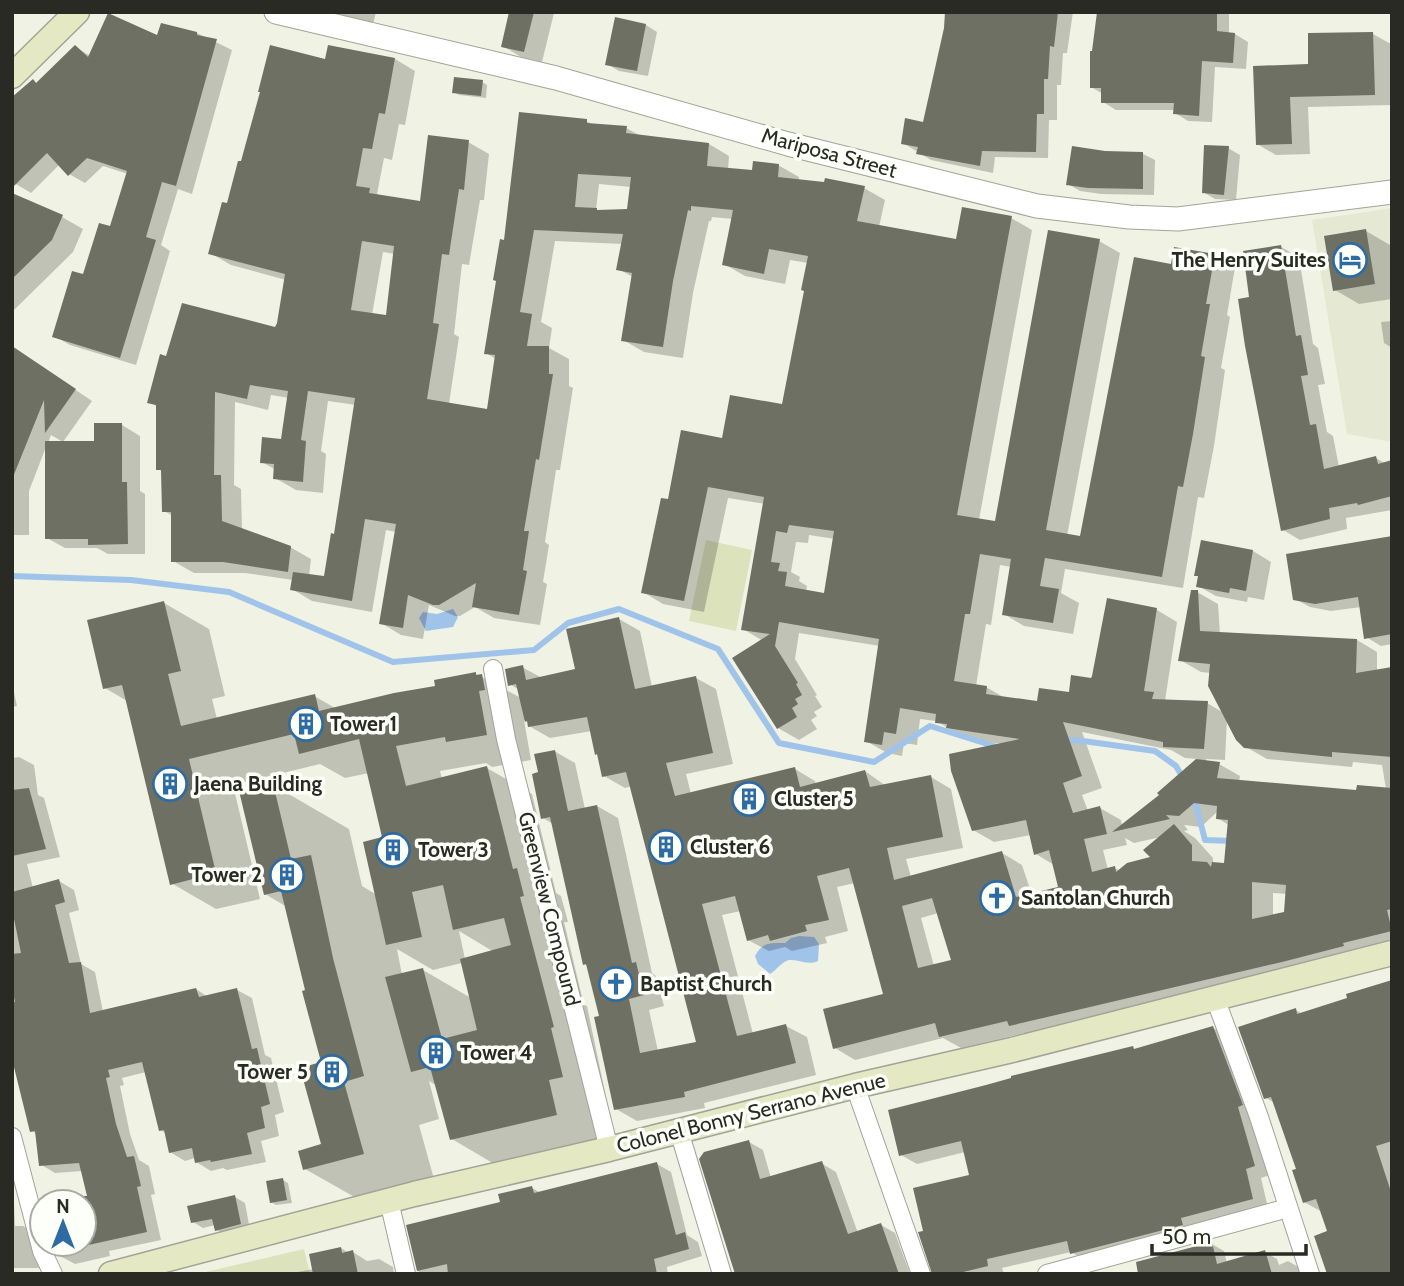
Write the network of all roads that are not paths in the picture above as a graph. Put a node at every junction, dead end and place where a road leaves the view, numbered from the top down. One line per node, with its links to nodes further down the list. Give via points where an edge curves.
1 (77, 12): 3 (main road)
2 (276, 12): 4 (street, Mariposa Street, via 556,78 788,144 1037,206 1178,219)
3 (12, 76)
4 (1392, 192)
5 (493, 669): 11 (street, Greenview Compound, via 506,739)
6 (1392, 953): 7 (main road, Colonel Bonny Serrano Avenue)
7 (1215, 998): 8 (main road, Colonel Bonny Serrano Avenue); 13 (street)
8 (855, 1086): 9 (main road, Colonel Bonny Serrano Avenue); 18 (street)
9 (679, 1131): 11 (main road, Colonel Bonny Serrano Avenue); 17 (street)
10 (12, 1137): 14 (street, via 42,1251)
11 (609, 1149): 12 (main road, Colonel Bonny Serrano Avenue)
12 (389, 1200): 15 (main road, Colonel Bonny Serrano Avenue); 16 (street)
13 (1289, 1208): 19 (street); 20 (street)
14 (53, 1274)
15 (111, 1274)
16 (406, 1274)
17 (722, 1274)
18 (921, 1274)
19 (1047, 1274)
20 (1310, 1274)

